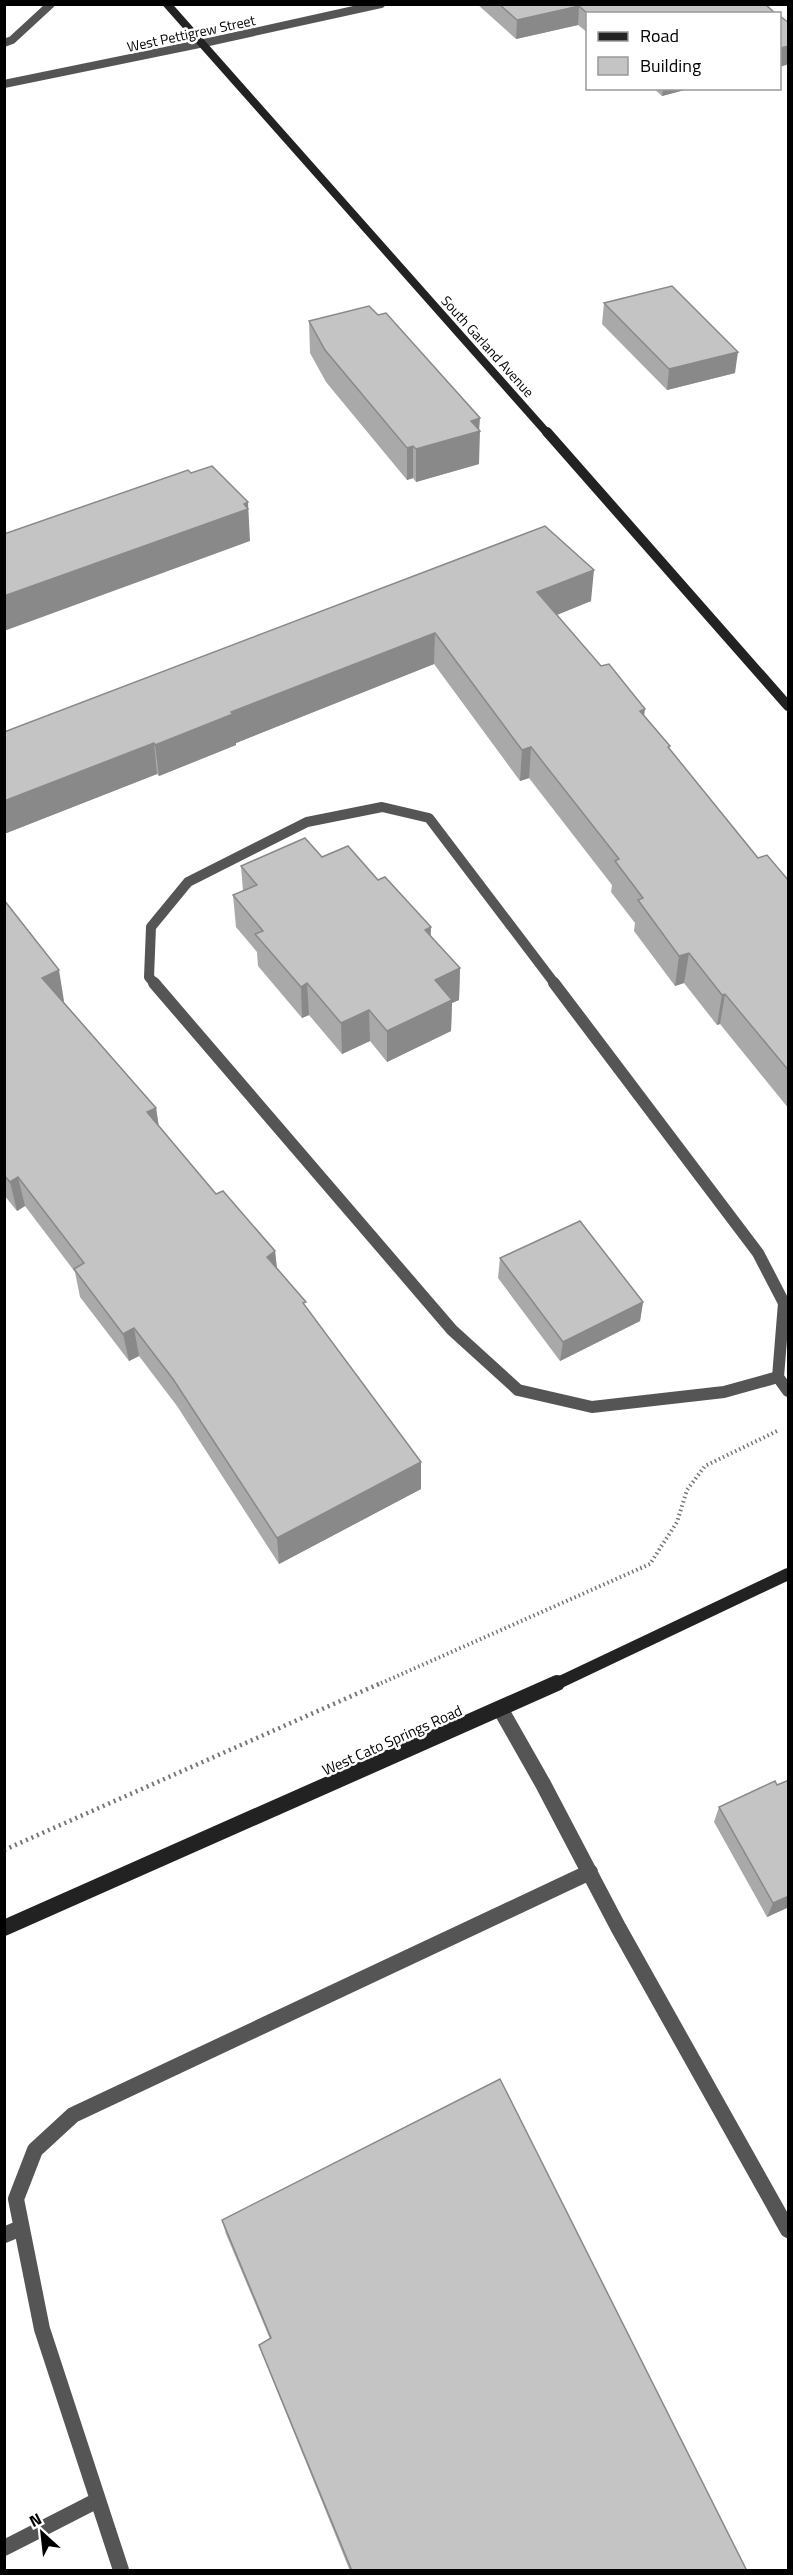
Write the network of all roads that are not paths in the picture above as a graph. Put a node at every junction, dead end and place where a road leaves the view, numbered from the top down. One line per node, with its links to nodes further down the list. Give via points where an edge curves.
1 (51, 4): 4 (street)
2 (167, 4): 5 (street, South Garland Avenue)
3 (381, 4): 5 (street, West Pettigrew Street)
4 (4, 43)
5 (204, 43): 6 (street, West Pettigrew Street); 7 (street, South Garland Avenue)
6 (4, 84)
7 (789, 706)
8 (778, 1377): 8 (street, via 784,1303 758,1253 429,818 382,807 307,822 188,882 152,927 149,977 452,1330 518,1390 592,1407 724,1392); 9 (street)
9 (789, 1391)
10 (789, 1574): 11 (street, West Cato Springs Road)
11 (501, 1710): 12 (street); 13 (street, West Cato Springs Road)
12 (590, 1872): 14 (street, via 73,2115 35,2150 16,2199); 15 (street)
13 (4, 1928)
14 (21, 2228): 16 (street); 17 (street, via 42,2329)
15 (789, 2230)
16 (4, 2235)
17 (98, 2500): 18 (street); 19 (street)
18 (4, 2548)
19 (121, 2571)

